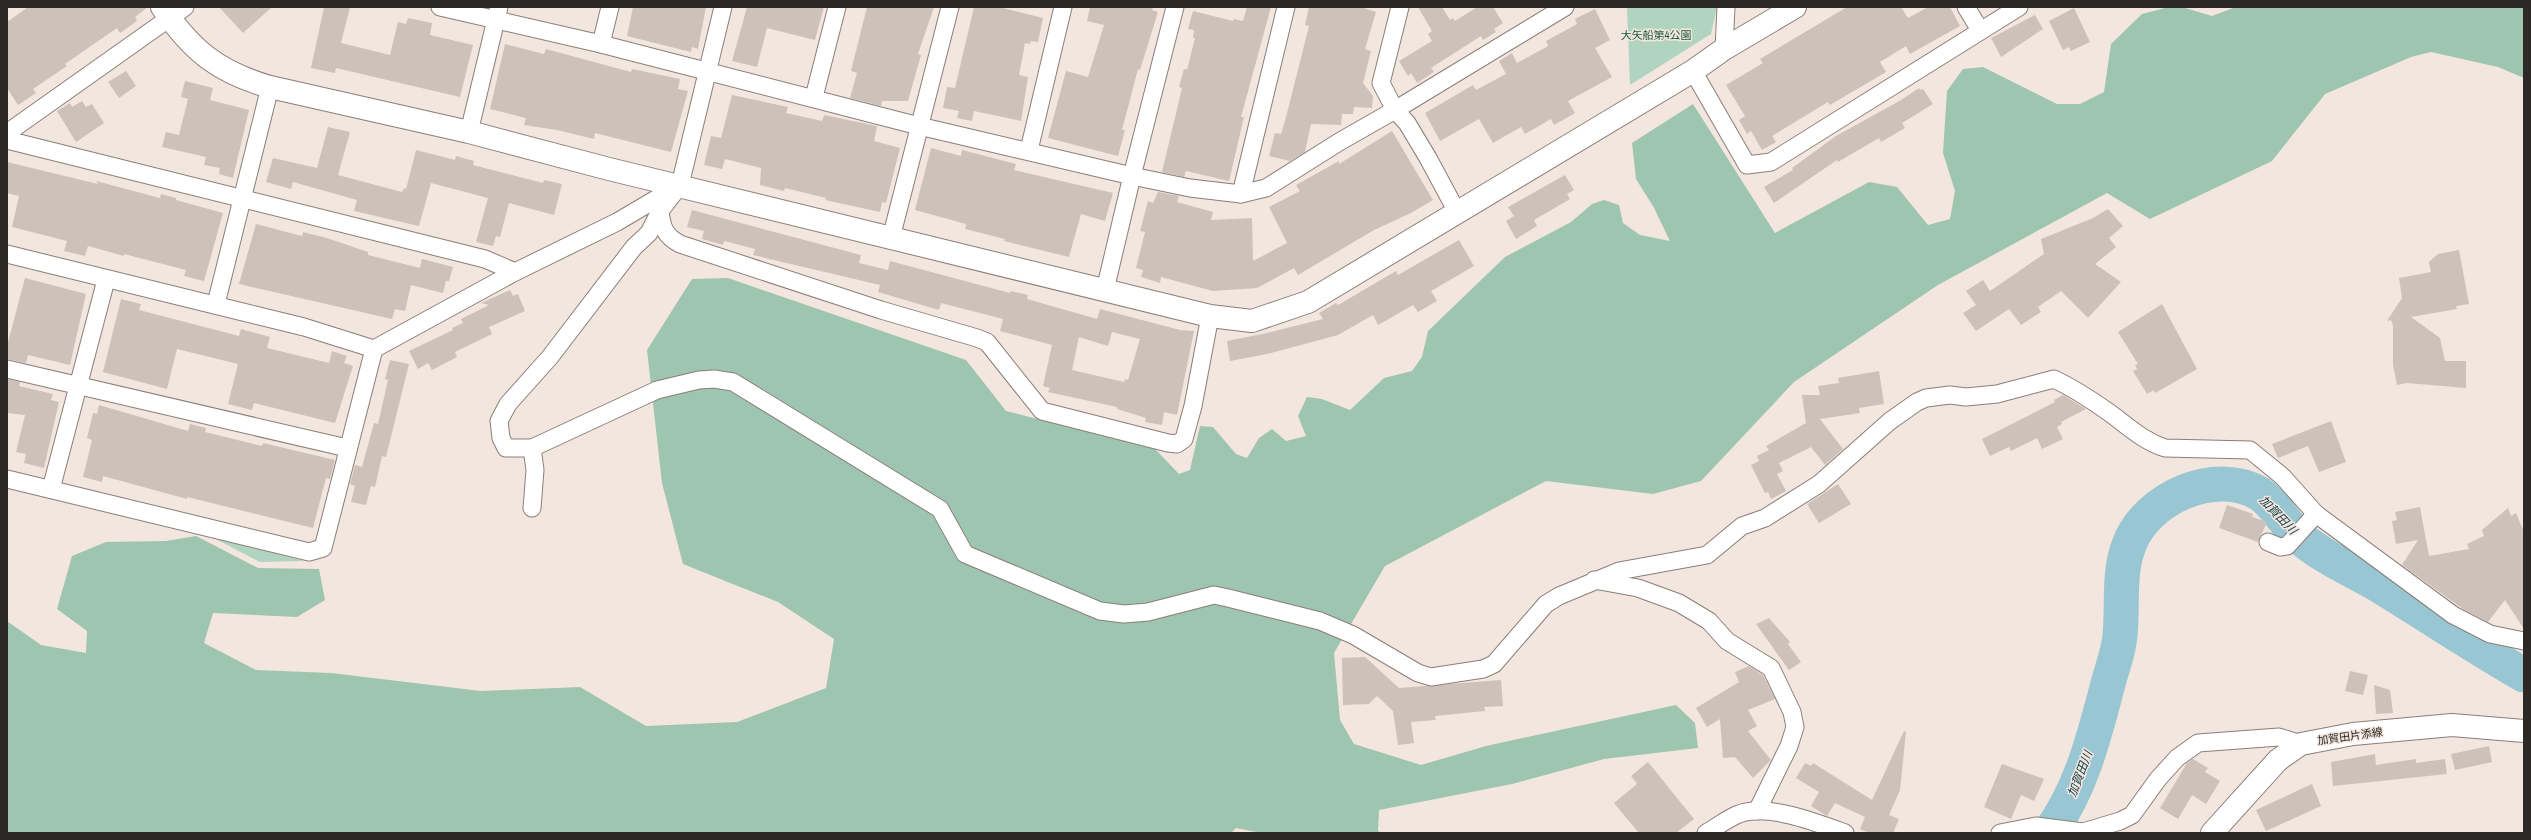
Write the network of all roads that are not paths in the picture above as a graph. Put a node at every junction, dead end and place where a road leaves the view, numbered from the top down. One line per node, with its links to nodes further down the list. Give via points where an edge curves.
1 (440, 7): 16 (street)
2 (610, 7): 18 (street)
3 (723, 7): 21 (street)
4 (837, 7): 23 (street)
5 (950, 7): 25 (street)
6 (1063, 7): 29 (street)
7 (1175, 7): 30 (street)
8 (1286, 7): 32 (street)
9 (1400, 7): 24 (street, via 1381,83)
10 (1566, 7): 24 (street)
11 (1726, 7): 19 (street)
12 (1795, 7): 19 (street)
13 (1966, 7): 17 (street)
14 (2019, 7): 17 (street)
15 (172, 11): 22 (street, via 203,56 243,79); 27 (street)
16 (497, 13): 18 (street); 26 (street)
17 (1980, 30): 20 (street, via 1771,162 1747,165)
18 (601, 44): 21 (street)
19 (1724, 49): 20 (street)
20 (1693, 71): 35 (street)
21 (708, 73): 23 (street); 31 (street)
22 (270, 87): 26 (street); 33 (street)
23 (814, 97): 25 (street)
24 (1396, 110): 32 (street, via 1266,188); 35 (street, via 1407,123)
25 (919, 126): 29 (street); 36 (street)
26 (468, 132): 31 (street)
27 (7, 133)
28 (7, 140): 33 (street)
29 (1029, 150): 30 (street)
30 (1132, 176): 32 (street, via 1190,188); 40 (street)
31 (680, 185): 34 (street); 36 (street); 38 (street, via 617,222)
32 (1241, 194)
33 (242, 198): 38 (street, via 485,259); 41 (street)
34 (660, 211): 42 (street, via 663,229 670,239 680,244 987,342 1042,411 1168,443 1177,444 1184,439); 47 (street, via 649,233 634,247 550,357 508,404 499,421 501,438 506,448)
35 (1456, 212): 42 (street, via 1308,302 1252,321)
36 (891, 238): 40 (street)
37 (7, 254): 39 (street)
38 (515, 272): 43 (street)
39 (106, 280): 41 (street); 45 (street)
40 (1105, 290): 42 (street)
41 (216, 304): 43 (street)
42 (1210, 316)
43 (374, 349): 46 (street)
44 (7, 368): 45 (street)
45 (80, 386): 46 (street); 49 (street)
46 (347, 448): 49 (street, via 323,548 309,552)
47 (532, 448): 50 (street, via 535,470); 53 (street, via 657,390 699,380 733,382 940,509 965,554 1073,601 1100,611 1124,614 1148,612 1214,595 1320,621 1353,636 1418,673 1431,676 1483,669 1494,664 1546,604)
48 (7, 479): 49 (street)
49 (51, 489)
50 (532, 508)
51 (2312, 519): 52 (street, via 2287,546 2280,547); 53 (street, via 2283,477 2250,450 2158,446 2134,434 2108,412 2070,386 2054,379 1997,394 1926,398 1890,421 1819,484 1765,518 1742,526 1707,555 1619,571); 54 (street, via 2453,615 2490,634)
52 (2268, 542)
53 (1594, 580): 57 (street, via 1638,588 1679,602 1709,621 1727,640 1771,668 1792,712 1795,727 1789,746)
54 (2524, 641)
55 (2524, 731): 56 (street, 加賀田片添線, via 2452,725 2353,734)
56 (2301, 744): 58 (street, via 2279,737 2198,743 2177,758 2132,815); 62 (street, 加賀田片添線, via 2278,760)
57 (1757, 811): 59 (street, via 1739,814); 60 (street, via 1819,823)
58 (2083, 832): 61 (street, via 2036,826)
59 (1706, 833)
60 (1845, 833)
61 (2000, 833)
62 (2212, 833)

